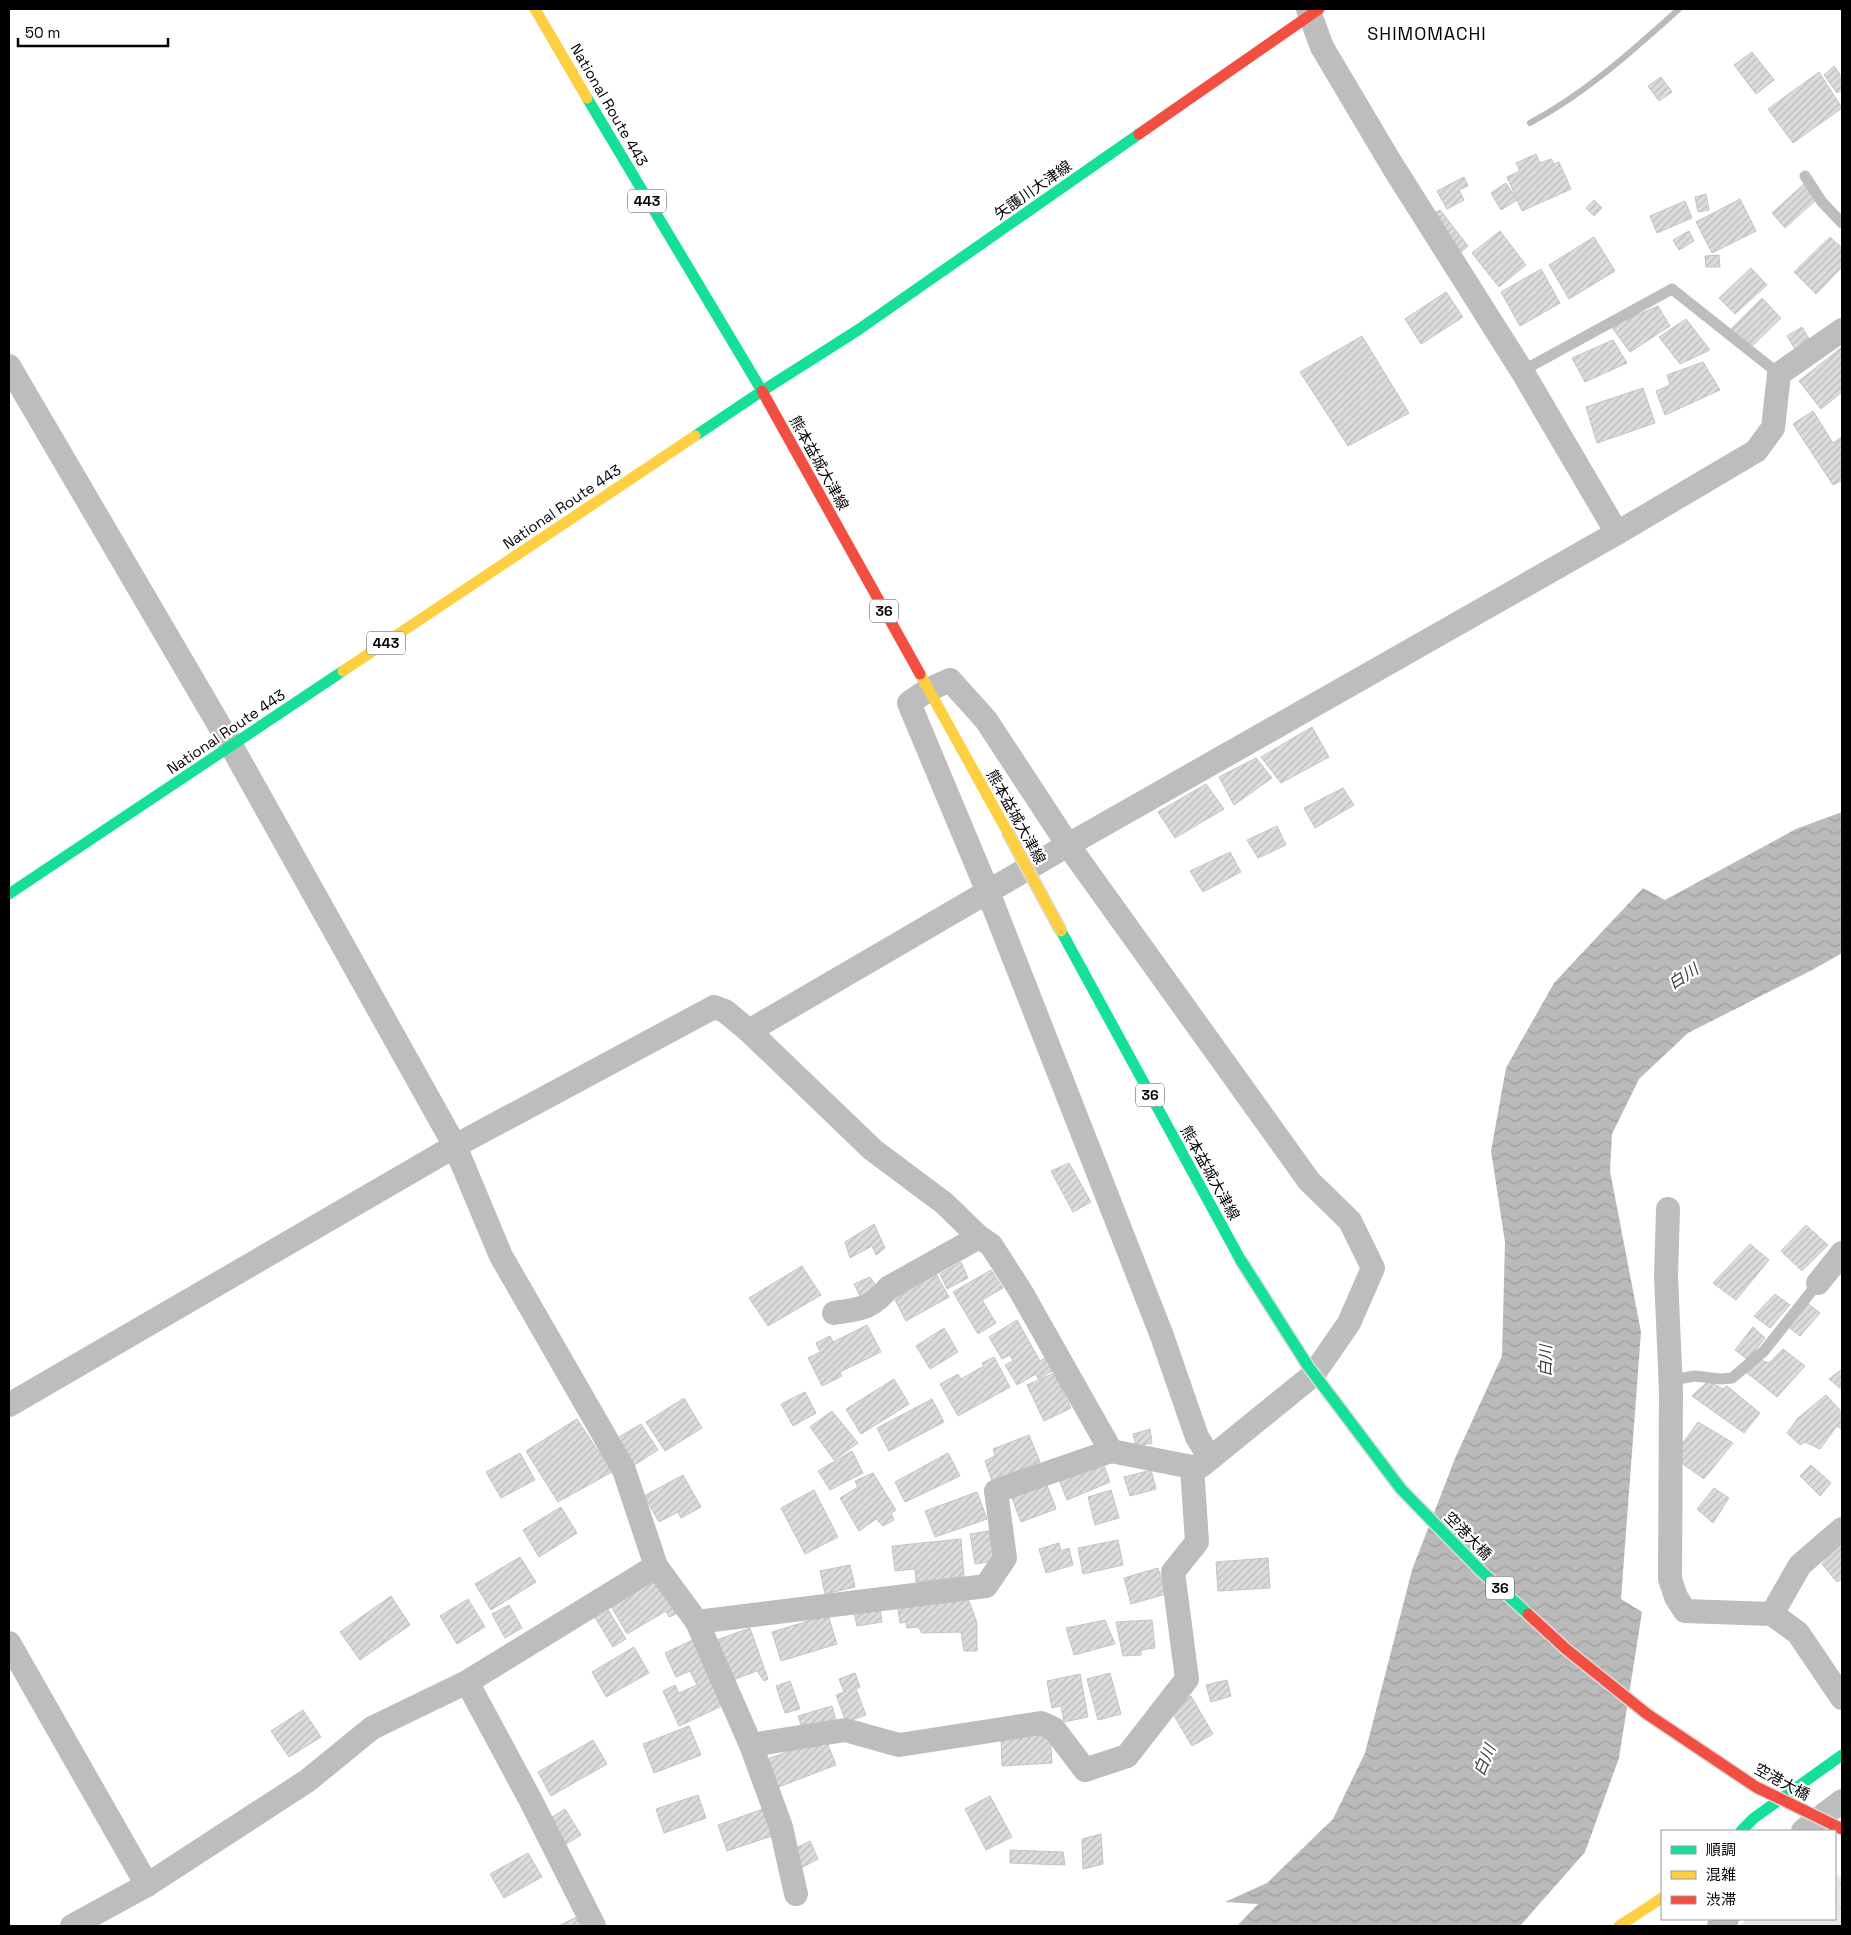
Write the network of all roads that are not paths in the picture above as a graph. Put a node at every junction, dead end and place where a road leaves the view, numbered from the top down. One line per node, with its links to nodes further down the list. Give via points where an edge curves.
1 (535, 9): 9 (main road, National Route 443 / 443)
2 (1313, 11): 7 (street, via 1322,48); 9 (main road, 矢護川大津線, via 858,330)
3 (1805, 176): 4 (lane, via 1822,202)
4 (1842, 223)
5 (1842, 330): 8 (street)
6 (9, 366): 12 (street)
7 (1522, 371): 8 (lane, via 1672,289); 10 (street)
8 (1779, 374): 10 (street, via 1773,428 1756,451)
9 (762, 391): 11 (main road, 熊本益城大津線 / 36); 12 (main road, National Route 443 / 443)
10 (1617, 533): 13 (street)
11 (928, 690): 13 (street, via 950,680 986,720); 14 (street, via 909,703); 21 (main road, 熊本益城大津線 / 36, bridge)
12 (232, 746): 15 (main road, National Route 443 / 443); 17 (street)
13 (1068, 845): 14 (street); 27 (street, via 1309,1181 1350,1221 1373,1268 1349,1323 1313,1375)
14 (988, 892): 16 (street); 27 (street, via 1162,1336 1197,1437)
15 (9, 894)
16 (750, 1031): 17 (street, via 725,1011 714,1007); 19 (street, via 873,1150 944,1202)
17 (455, 1146): 25 (street); 29 (street, via 501,1256 624,1470)
18 (1668, 1209): 24 (street, via 1666,1276)
19 (979, 1237): 23 (street, via 888,1288 879,1300 860,1309); 26 (street, via 990,1246 1020,1290)
20 (1842, 1253): 22 (street)
21 (1240, 1259): 38 (main road, 空港大橋 / 36, bridge, via 1308,1366 1401,1489 1482,1572 1566,1649 1647,1714 1756,1787)
22 (1818, 1283): 24 (lane, via 1764,1351 1732,1378 1695,1376)
23 (834, 1313)
24 (1671, 1380): 30 (street, via 1670,1579 1676,1597 1685,1610)
25 (9, 1405)
26 (1111, 1451): 27 (street); 31 (street, via 996,1491 1005,1558 986,1586)
27 (1201, 1463): 35 (street, via 1197,1542 1173,1572 1187,1678 1127,1756 1085,1770 1054,1729 1041,1723 899,1744 845,1730)
28 (1842, 1529): 30 (street, via 1800,1565)
29 (656, 1566): 31 (street); 33 (street)
30 (1772, 1614): 34 (street, via 1798,1633)
31 (697, 1622): 35 (street)
32 (9, 1643): 41 (street)
33 (467, 1682): 41 (street, via 372,1728 307,1781); 45 (street)
34 (1842, 1698)
35 (751, 1746): 42 (street, via 781,1827)
36 (1842, 1755): 39 (main road)
37 (1842, 1801): 40 (street)
38 (1842, 1829)
39 (1742, 1830)
40 (1804, 1830)
41 (148, 1885): 44 (street)
42 (796, 1894)
43 (1661, 1899): 46 (main road)
44 (72, 1926)
45 (594, 1926)
46 (1619, 1926)

